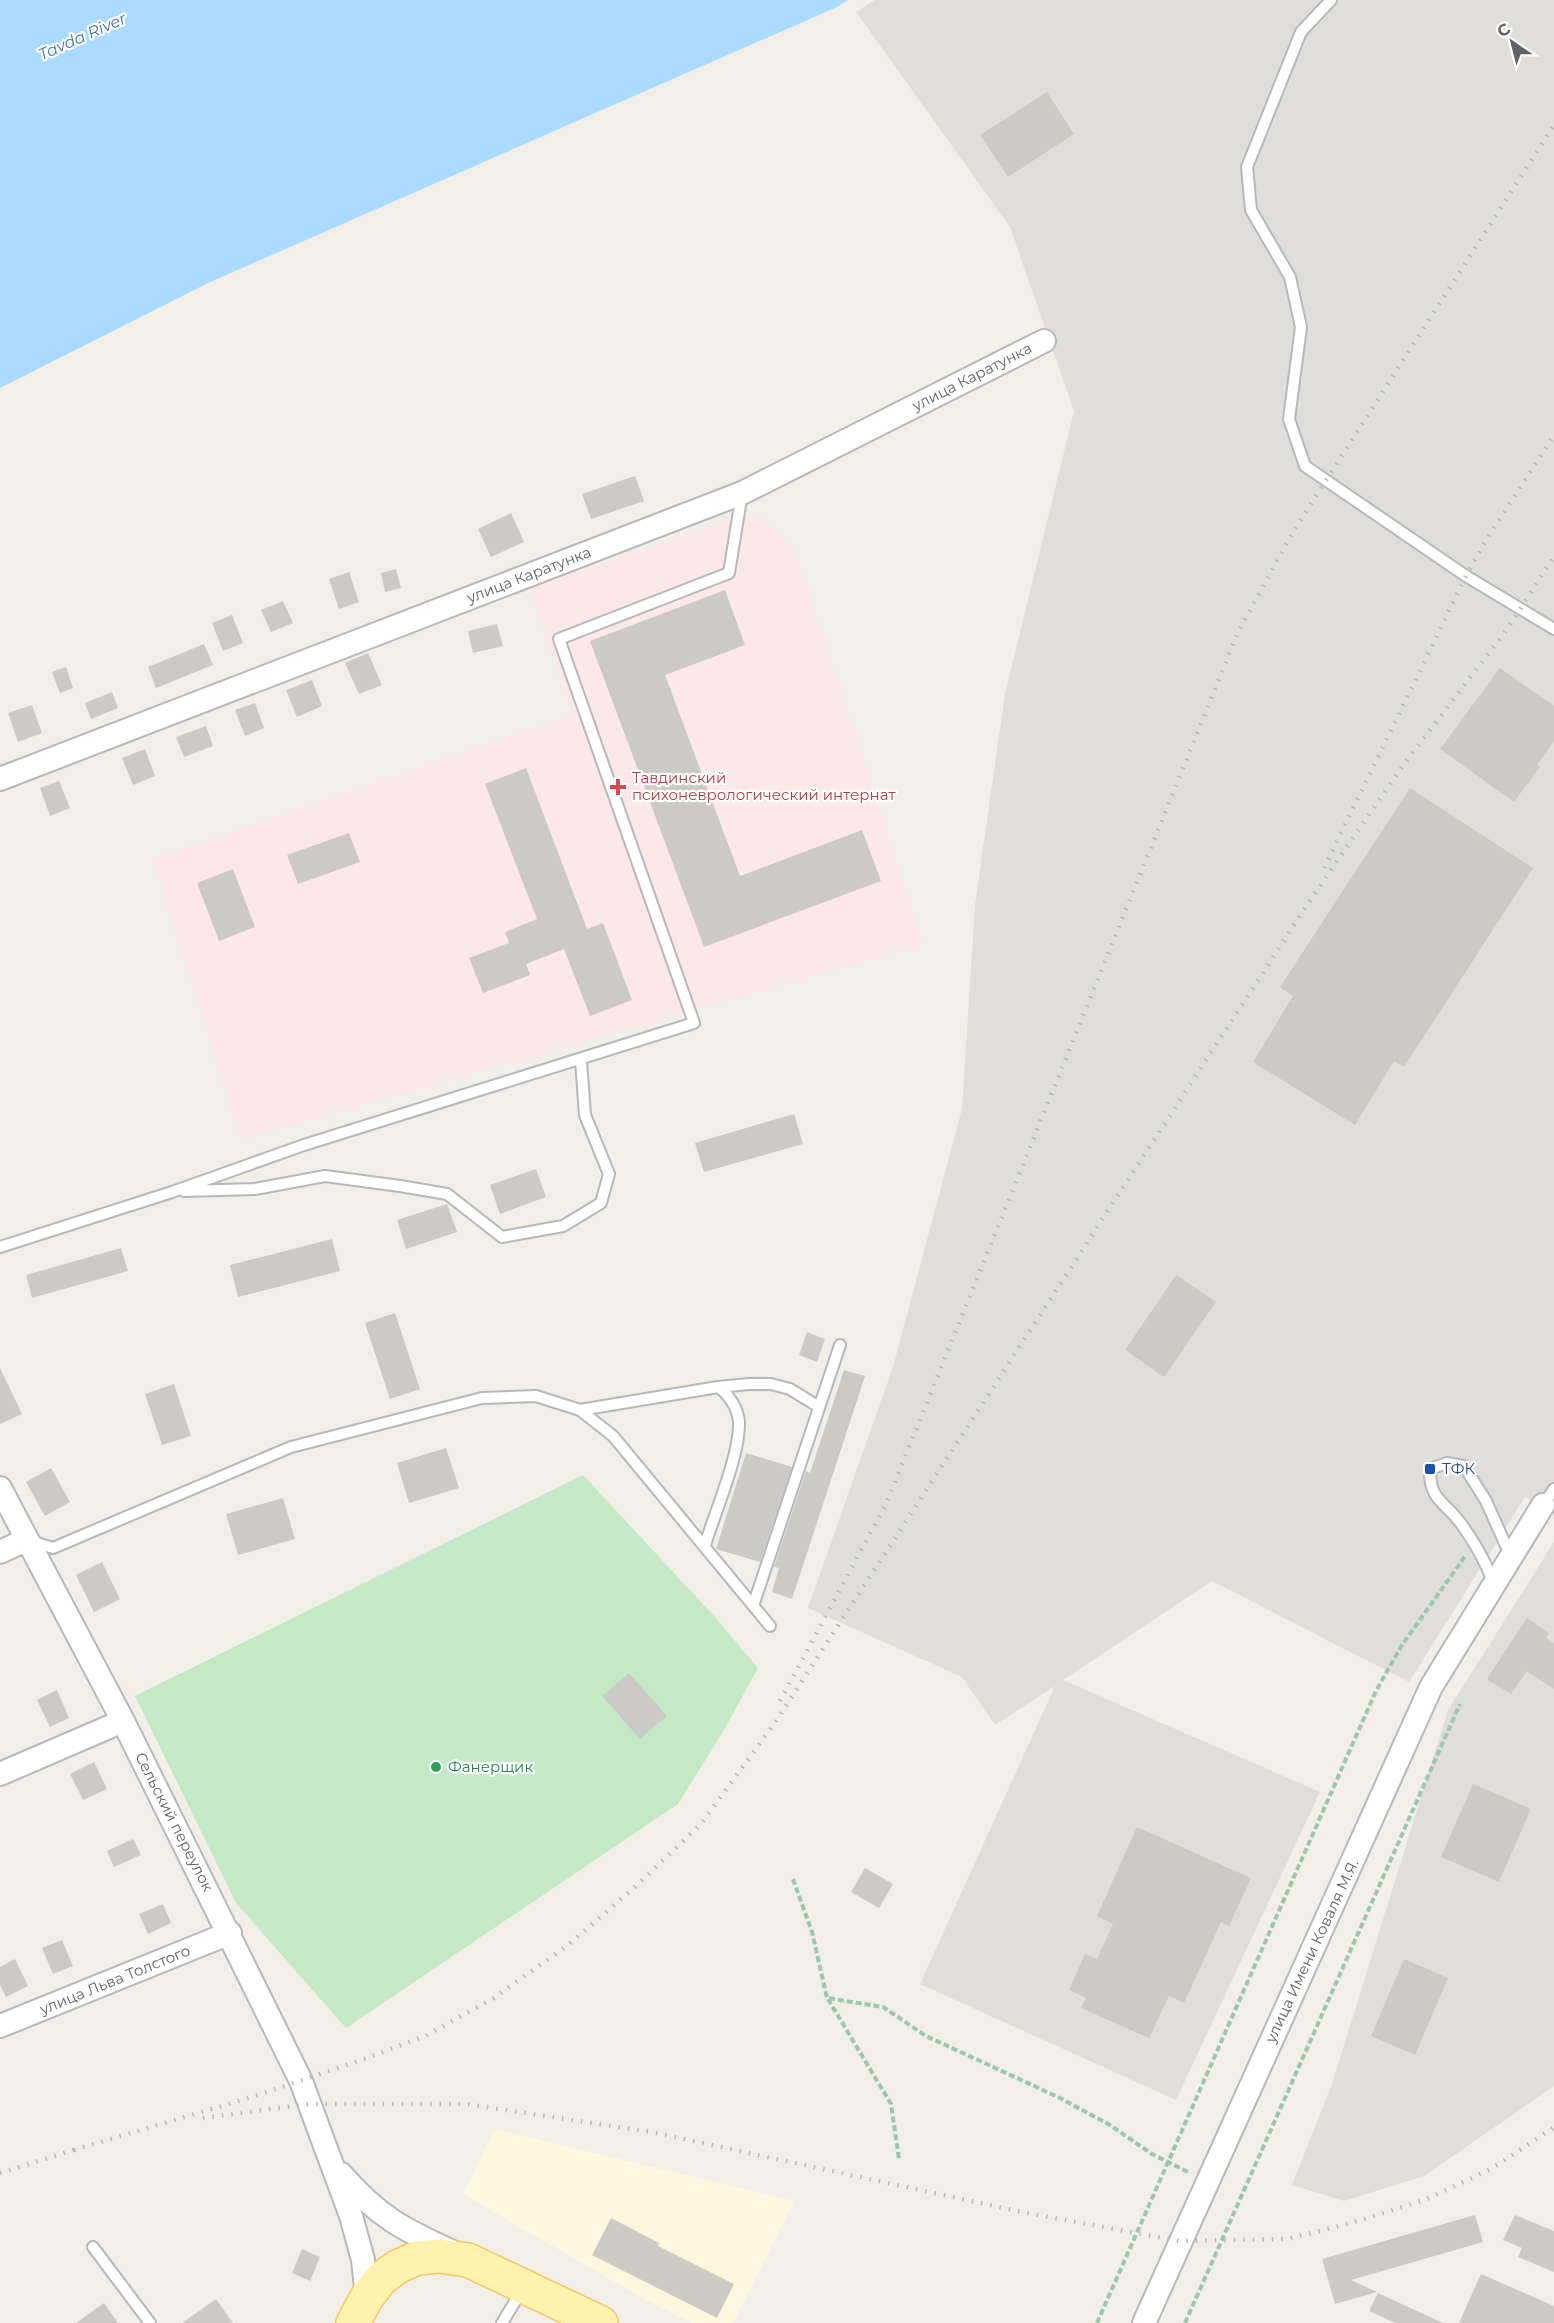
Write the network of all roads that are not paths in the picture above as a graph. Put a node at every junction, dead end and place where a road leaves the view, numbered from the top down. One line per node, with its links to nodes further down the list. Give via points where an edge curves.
1 (1331, 0): 4 (lane, via 1301,32 1247,167 1251,210 1290,277 1301,327 1290,419 1305,466 1467,576)
2 (1044, 341): 3 (street, улица Каратунка)
3 (742, 493): 5 (street, улица Каратунка); 6 (lane, via 729,573 559,639 694,1023)
4 (1554, 629)
5 (0, 779)
6 (581, 1060): 7 (lane, via 304,1145); 7 (lane, via 585,1115 609,1174 601,1203 563,1226 502,1237 447,1194 325,1176 255,1189)
7 (172, 1192): 8 (lane)
8 (0, 1247)
9 (840, 1344): 11 (lane)
10 (718, 1387): 11 (lane, via 771,1384 790,1389); 12 (lane); 16 (lane, via 726,1392 739,1420 737,1444)
11 (819, 1407): 20 (lane)
12 (580, 1410): 15 (lane, via 536,1396 482,1398 291,1447 53,1548); 16 (lane, via 613,1436)
13 (0, 1488): 15 (street, Сельский переулок)
14 (1549, 1497): 18 (street, улица Имени Коваля М.Я.)
15 (26, 1539): 17 (street); 22 (street, Сельский переулок)
16 (705, 1545): 20 (lane)
17 (0, 1552)
18 (1511, 1557): 19 (street, улица Имени Коваля М.Я.); 19 (lane, via 1486,1501 1464,1466 1447,1462 1430,1470 1430,1484 1436,1497 1461,1524 1490,1572)
19 (1494, 1586): 34 (street, улица Имени Коваля М.Я., via 1431,1687)
20 (754, 1603): 21 (lane)
21 (770, 1626)
22 (123, 1721): 23 (street); 24 (street, Сельский переулок)
23 (0, 1774)
24 (230, 1933): 25 (street, улица Льва Толстого); 26 (street, Сельский переулок, via 301,2081)
25 (0, 2026)
26 (332, 2164): 28 (street, Сельский переулок, via 374,2210 404,2230); 30 (street, Сельский переулок, via 363,2260)
27 (93, 2247): 31 (lane)
28 (468, 2259): 29 (main road); 30 (main road, via 439,2256 397,2267 381,2279)
29 (524, 2286): 32 (lane); 33 (main road)
30 (362, 2314)
31 (150, 2323)
32 (502, 2323)
33 (601, 2323)
34 (1144, 2323)

